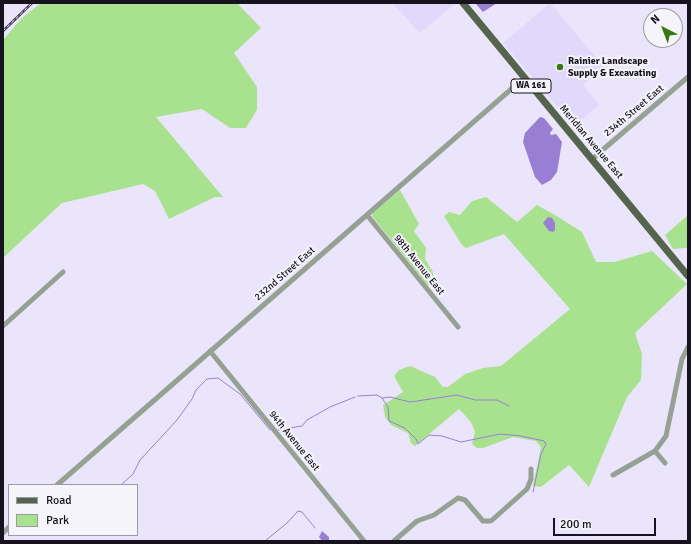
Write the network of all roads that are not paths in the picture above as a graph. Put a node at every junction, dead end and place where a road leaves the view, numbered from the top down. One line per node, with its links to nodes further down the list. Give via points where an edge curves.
1 (463, 3): 3 (main road, Meridian Avenue East / WA 161)
2 (688, 77): 4 (street, 234th Street East)
3 (524, 78): 4 (main road, Meridian Avenue East / WA 161); 5 (street, 232nd Street East)
4 (592, 159): 7 (main road, Meridian Avenue East / WA 161)
5 (367, 215): 9 (street, 98th Avenue East); 11 (street, 232nd Street East)
6 (63, 272): 8 (street)
7 (688, 276)
8 (3, 326)
9 (458, 327)
10 (688, 347): 12 (street, via 682,359 667,434)
11 (210, 351): 16 (street, 232nd Street East); 17 (street, 94th Avenue East)
12 (655, 451): 13 (street); 15 (street)
13 (665, 463)
14 (531, 469): 18 (street, via 527,489 496,518 488,522 480,519 465,500 459,497 434,515 417,521)
15 (613, 474)
16 (58, 484)
17 (364, 541)
18 (394, 541)

